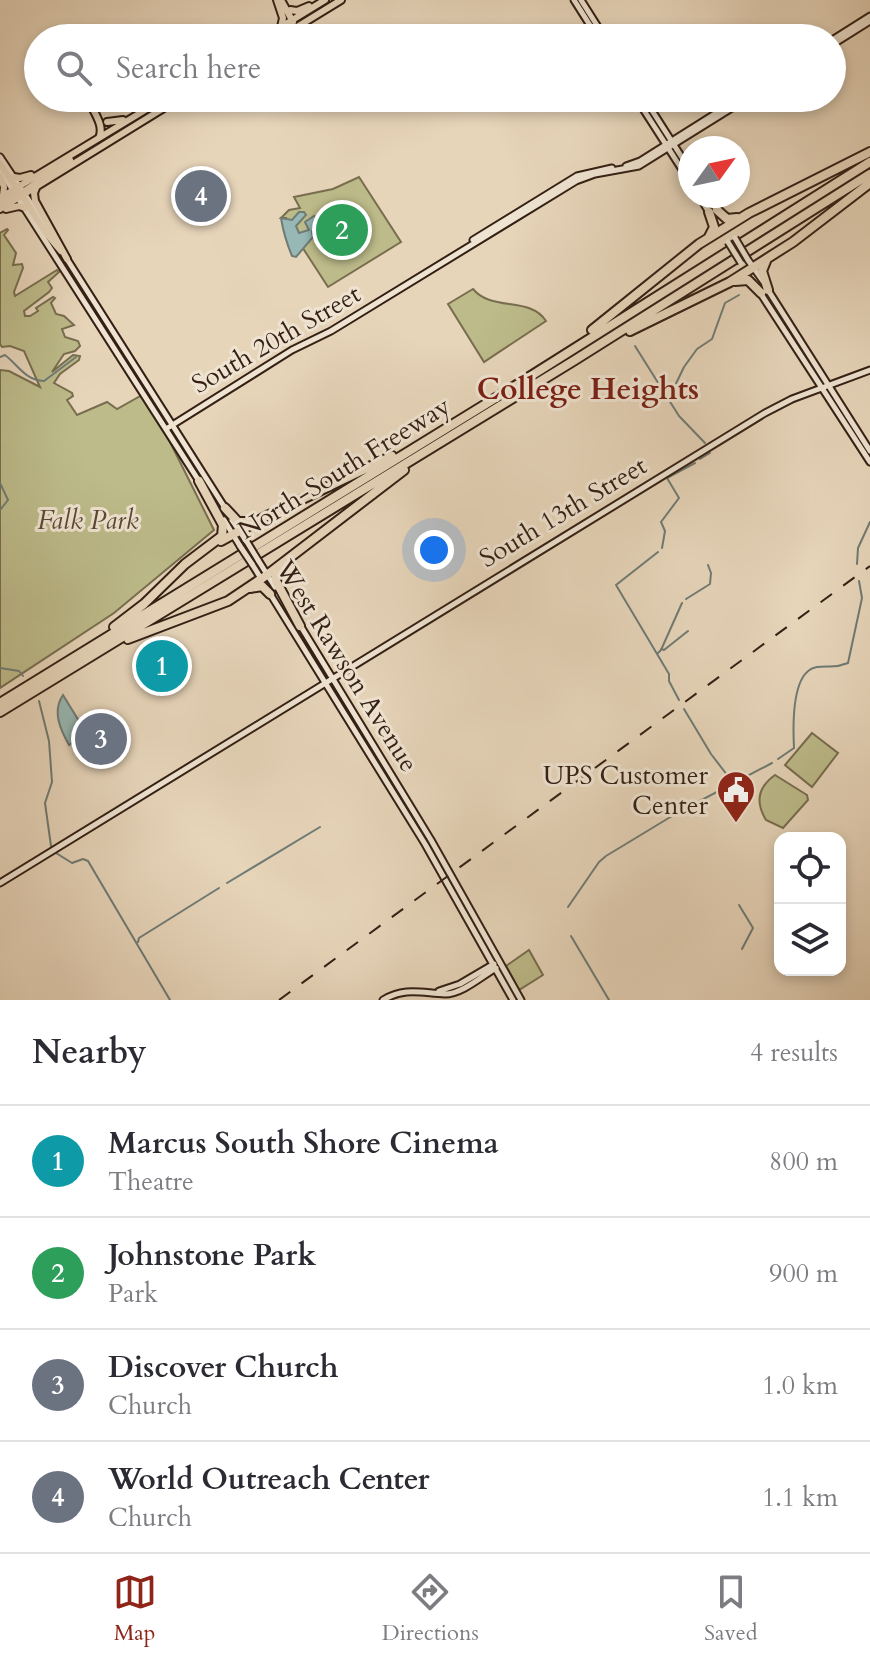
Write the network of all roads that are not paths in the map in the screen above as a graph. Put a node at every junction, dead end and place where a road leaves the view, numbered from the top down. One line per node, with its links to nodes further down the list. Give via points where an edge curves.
1 (279, 0): 10 (main road); 11 (main road)
2 (319, 0): 8 (main road)
3 (325, 0): 10 (main road)
4 (333, 0): 10 (main road)
5 (341, 0): 10 (main road)
6 (574, 0): 13 (main road)
7 (581, 0): 14 (main road)
8 (290, 10)
9 (870, 19): 15 (main road)
10 (295, 23): 12 (main road)
11 (281, 24)
12 (292, 24)
13 (589, 24)
14 (596, 24)
15 (846, 34)
16 (94, 112): 28 (main road, via 102,131)
17 (139, 112): 26 (main road)
18 (141, 112): 27 (main road)
19 (156, 112): 25 (main road)
20 (158, 112): 25 (main road)
21 (646, 112): 29 (main road)
22 (652, 112): 29 (main road)
23 (719, 112): 29 (main road, South 20th Street)
24 (724, 112): 29 (main road, South 20th Street)
25 (148, 118): 38 (main road)
26 (107, 122)
27 (112, 130): 28 (main road); 38 (main road, via 112,136)
28 (99, 138): 30 (main road)
29 (670, 144): 32 (main road); 34 (main road); 68 (main road, South 20th Street, via 634,168 576,181)
30 (78, 152): 35 (main road); 43 (main road)
31 (870, 153): 49 (highway); 51 (highway)
32 (678, 154)
33 (0, 157): 40 (main road, West Rawson Avenue)
34 (678, 159)
35 (60, 162): 40 (main road, via 26,178); 43 (main road)
36 (870, 162): 51 (highway, North-South Freeway)
37 (0, 164): 43 (main road)
38 (67, 168): 42 (main road)
39 (0, 173): 43 (main road, West Rawson Avenue); 44 (main road, via 5,189)
40 (14, 177): 43 (main road, West Rawson Avenue)
41 (870, 178): 54 (highway); 60 (highway, North-South Freeway)
42 (37, 187): 43 (main road); 55 (main road, via 35,201)
43 (19, 192): 44 (main road); 45 (main road, West Rawson Avenue); 53 (main road)
44 (0, 204): 45 (main road)
45 (25, 208): 58 (main road, West Rawson Avenue)
46 (710, 208): 48 (main road)
47 (712, 208): 48 (main road)
48 (713, 211): 49 (highway, via 729,219); 50 (main road); 52 (highway, via 714,230)
49 (749, 213): 50 (highway)
50 (724, 229): 52 (highway); 56 (main road, bridge); 56 (main road, bridge, via 735,238)
51 (753, 235): 61 (highway, North-South Freeway)
52 (703, 242): 61 (highway)
53 (61, 251): 55 (main road, West Rawson Avenue)
54 (775, 254): 56 (highway); 59 (highway, via 762,268)
55 (67, 259): 58 (main road, West Rawson Avenue)
56 (747, 265): 57 (highway); 59 (main road)
57 (730, 282): 59 (highway, via 748,280); 60 (highway)
58 (78, 286): 68 (main road, West Rawson Avenue); 70 (main road, West Rawson Avenue)
59 (764, 292): 62 (main road); 65 (main road)
60 (575, 360): 69 (highway, North-South Freeway)
61 (551, 362): 71 (highway, North-South Freeway)
62 (810, 369): 65 (main road); 66 (main road)
63 (870, 370): 64 (main road, South 13th Street)
64 (842, 381): 65 (main road, South 13th Street); 67 (main road)
65 (826, 387): 66 (main road, South 13th Street); 67 (main road)
66 (811, 392): 86 (main road, South 13th Street, via 765,413)
67 (837, 403): 72 (main road); 73 (main road)
68 (172, 424): 70 (main road, South 20th Street); 75 (main road, West Rawson Avenue)
69 (467, 426): 78 (highway); 85 (highway, North-South Freeway)
70 (166, 429): 74 (main road, West Rawson Avenue)
71 (440, 433): 76 (highway); 84 (highway, North-South Freeway)
72 (870, 451)
73 (870, 462)
74 (199, 481): 77 (main road, West Rawson Avenue); 79 (highway, via 224,528 220,539)
75 (225, 508): 76 (highway, via 241,523); 77 (main road, West Rawson Avenue)
76 (265, 517): 77 (highway)
77 (236, 532): 79 (highway); 80 (main road, West Rawson Avenue, bridge); 80 (main road, West Rawson Avenue, bridge, via 247,542)
78 (301, 550): 80 (highway); 83 (highway, via 276,578)
79 (203, 551): 84 (highway, via 139,608)
80 (264, 577): 81 (highway); 82 (main road, West Rawson Avenue); 83 (main road, West Rawson Avenue)
81 (245, 589): 82 (highway, via 260,586); 85 (highway)
82 (270, 594): 83 (main road, West Rawson Avenue)
83 (293, 625): 87 (main road, West Rawson Avenue); 87 (main road); 88 (main road, via 317,672 318,683)
84 (57, 668): 89 (highway, North-South Freeway)
85 (69, 669): 90 (highway, North-South Freeway)
86 (341, 673): 87 (main road, South 13th Street); 91 (main road)
87 (330, 680): 88 (main road, South 13th Street); 91 (main road, West Rawson Avenue); 91 (main road, West Rawson Avenue)
88 (311, 692): 92 (main road, South 13th Street)
89 (0, 703)
90 (0, 712)
91 (351, 714): 93 (main road, West Rawson Avenue)
92 (0, 883)
93 (498, 964): 94 (main road, via 438,992 402,991); 95 (main road, West Rawson Avenue); 96 (main road, West Rawson Avenue)
94 (383, 1000)
95 (513, 1000)
96 (521, 1000)

